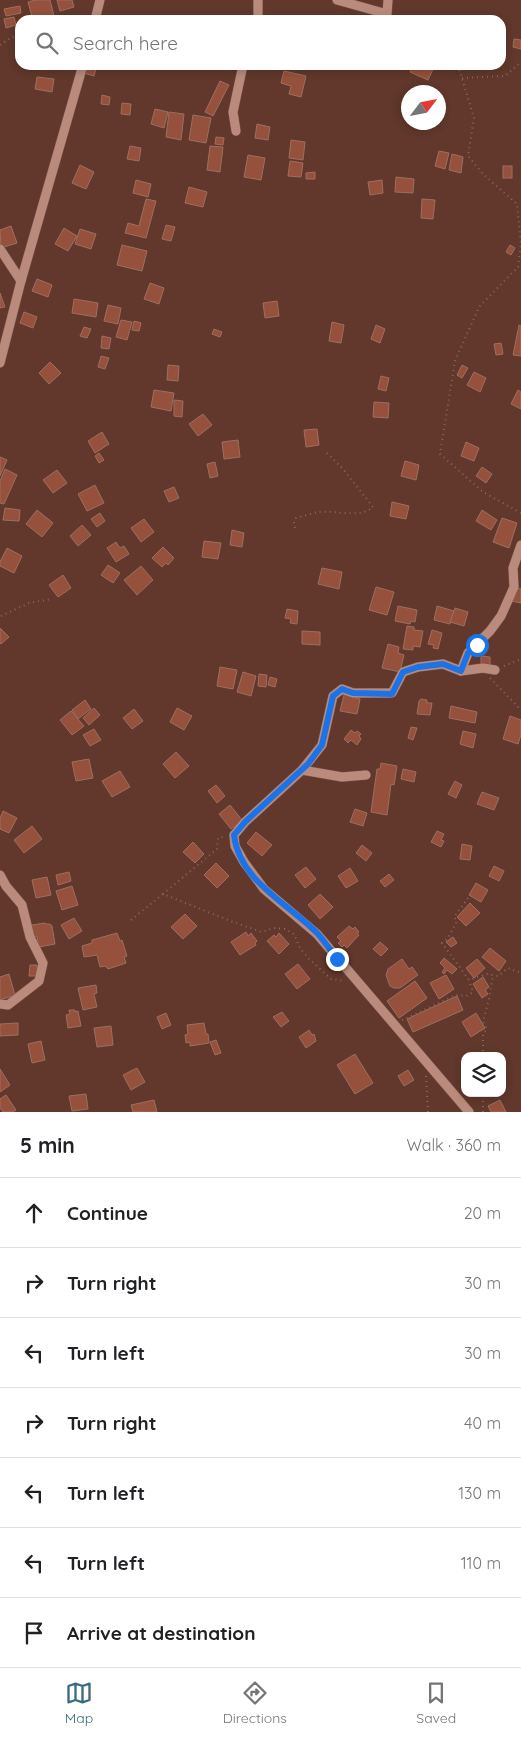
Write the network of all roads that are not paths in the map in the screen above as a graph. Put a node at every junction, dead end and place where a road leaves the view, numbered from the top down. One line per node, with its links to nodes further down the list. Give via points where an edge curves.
1 (100, 0): 5 (street)
2 (258, 0): 6 (street)
3 (338, 0): 4 (street, via 387,14)
4 (388, 0)
5 (96, 15)
6 (258, 15)
7 (81, 70): 11 (street)
8 (242, 70): 9 (street, via 233,112)
9 (236, 131)
10 (0, 249): 11 (street)
11 (21, 281): 12 (street)
12 (0, 363)
13 (521, 545): 15 (street, via 513,568 514,587 490,631 468,653)
14 (494, 670): 15 (street)
15 (461, 671): 16 (street, via 443,664 418,667 403,672 392,694 353,693 342,689 333,696 322,745)
16 (302, 770): 17 (street, via 342,777); 20 (street, via 245,822 234,835 235,846 264,889 317,934)
17 (366, 775)
18 (0, 875): 19 (street, via 22,905 30,937 44,963 39,981 8,1006)
19 (0, 1004)
20 (469, 1112)

